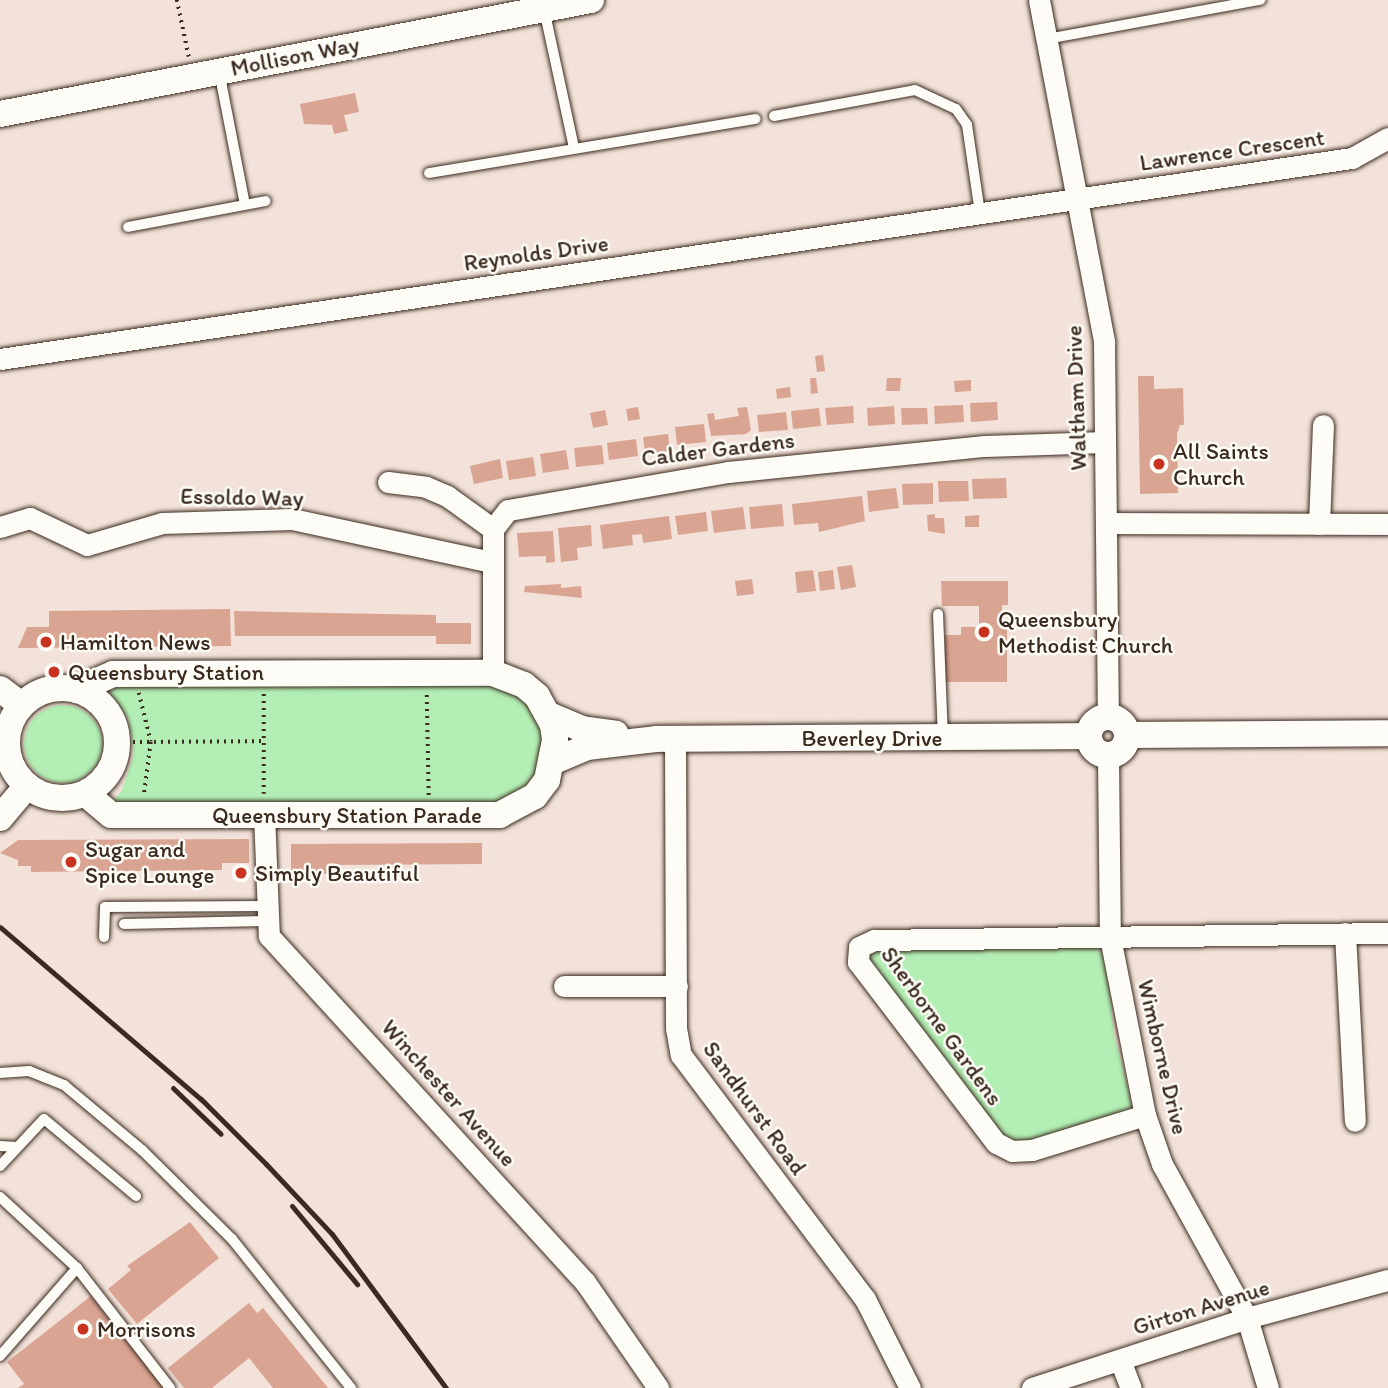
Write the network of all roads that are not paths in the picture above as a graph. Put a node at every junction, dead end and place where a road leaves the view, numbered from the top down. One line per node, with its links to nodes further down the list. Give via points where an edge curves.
1 (591, 0): 4 (street, Mollison Way)
2 (1039, 0): 5 (street, Waltham Drive)
3 (1261, 0): 5 (lane)
4 (544, 9): 6 (street, Mollison Way); 11 (lane)
5 (1047, 38): 13 (street, Waltham Drive)
6 (206, 74): 7 (street, Mollison Way); 15 (lane)
7 (0, 114)
8 (774, 116): 16 (lane, via 915,90 956,109 967,125)
9 (756, 119): 11 (lane)
10 (1388, 138): 13 (street, Lawrence Crescent, via 1352,158)
11 (574, 148): 12 (lane)
12 (429, 173)
13 (1079, 199): 16 (street, Reynolds Drive); 20 (street, Waltham Drive, via 1104,342)
14 (266, 201): 15 (lane)
15 (245, 205): 17 (lane)
16 (981, 213): 18 (street, Reynolds Drive)
17 (128, 227)
18 (0, 359)
19 (1323, 425): 23 (street)
20 (1105, 442): 22 (street, Waltham Drive); 26 (street, Calder Gardens, via 985,446 728,472 535,502 508,510)
21 (388, 482): 26 (street, via 426,487 447,496)
22 (1106, 523): 23 (street); 34 (street, Waltham Drive)
23 (1320, 524): 24 (street)
24 (1388, 524)
25 (0, 527): 27 (street, Essoldo Way, via 30,518 87,544 162,523 292,519)
26 (494, 529): 27 (street)
27 (491, 562): 29 (street)
28 (939, 614): 38 (lane)
29 (493, 673): 31 (street, via 113,674); 33 (street, via 524,685)
30 (0, 689): 32 (street)
31 (78, 690): 32 (street, via 47,690); 43 (street, via 108,712 116,730 113,767)
32 (22, 705): 42 (street, via 12,720 8,756)
33 (549, 715): 39 (street, Beverley Drive, via 582,729); 41 (street)
34 (1108, 716): 36 (street, via 1122,722); 37 (street, via 1094,722)
35 (1388, 733): 36 (street)
36 (1128, 735): 40 (street, via 1122,749)
37 (1088, 736): 38 (street, Beverley Drive); 40 (street, via 1094,750)
38 (943, 737): 39 (street, Beverley Drive)
39 (666, 738): 41 (street, Beverley Drive, via 587,747); 53 (street, Sandhurst Road)
40 (1108, 756): 51 (street, Wimborne Drive)
41 (554, 761): 44 (street, Queensbury Station Parade, via 535,796 519,808 481,817)
42 (27, 786): 43 (street, via 55,798); 45 (street)
43 (86, 794): 44 (street, Queensbury Station Parade, via 111,815)
44 (264, 814): 46 (street, Winchester Avenue)
45 (0, 818)
46 (265, 913): 47 (lane); 50 (lane, via 104,907); 69 (street, Winchester Avenue, via 269,936 585,1282)
47 (124, 924)
48 (1345, 933): 49 (street); 51 (street); 56 (street)
49 (1388, 933)
50 (104, 937)
51 (1110, 937): 55 (street, Wimborne Drive); 55 (street, Sherborne Gardens, via 874,940 859,947 858,962 996,1143 1012,1151 1032,1150)
52 (564, 986): 53 (street)
53 (677, 986): 70 (street, Sandhurst Road, via 681,1055 865,1299)
54 (0, 1073): 68 (lane, via 29,1071 64,1085 142,1150 232,1239)
55 (1145, 1115): 64 (street, Wimborne Drive, via 1162,1164)
56 (1355, 1121)
57 (0, 1146): 58 (lane)
58 (17, 1147): 59 (lane); 60 (lane, via 44,1119)
59 (0, 1166)
60 (136, 1196)
61 (0, 1197): 62 (lane)
62 (76, 1268): 65 (lane); 67 (lane)
63 (1388, 1280): 64 (street, Girton Avenue)
64 (1248, 1318): 66 (street, Girton Avenue); 73 (street, Wimborne Drive)
65 (0, 1356)
66 (1120, 1360): 71 (street, Girton Avenue); 72 (street)
67 (170, 1388)
68 (351, 1388)
69 (658, 1388)
70 (909, 1388)
71 (1032, 1388)
72 (1131, 1388)
73 (1268, 1388)

